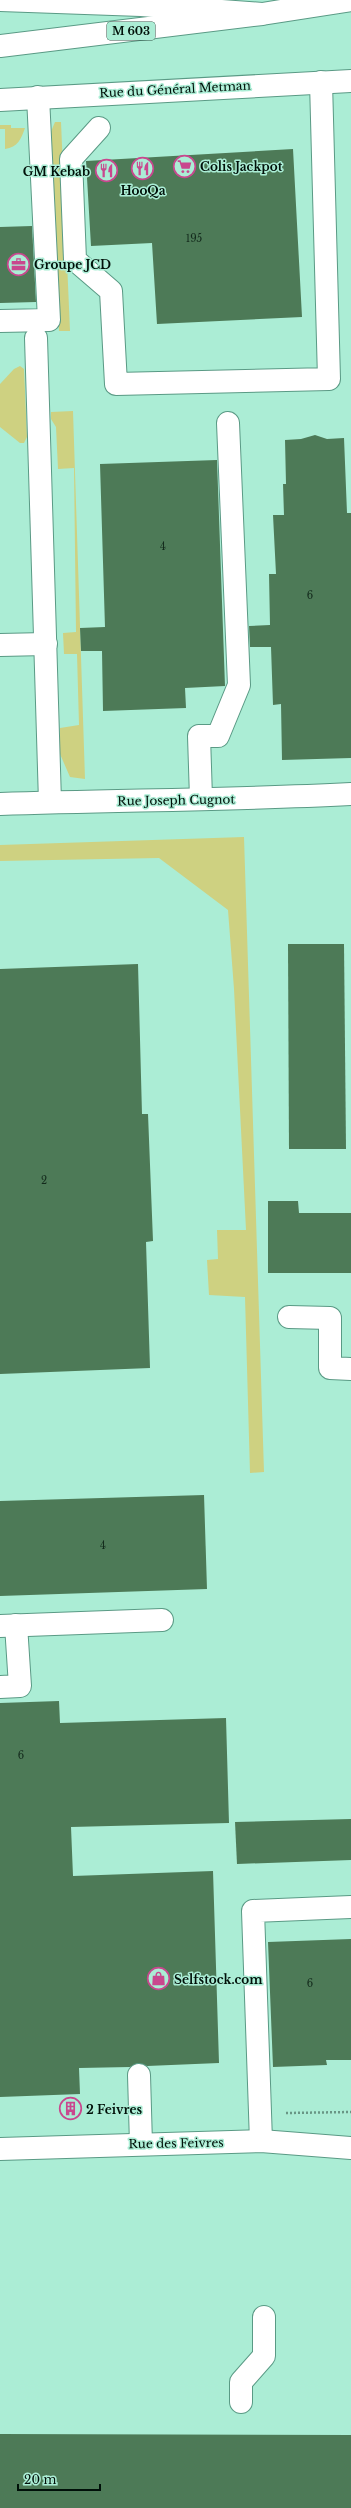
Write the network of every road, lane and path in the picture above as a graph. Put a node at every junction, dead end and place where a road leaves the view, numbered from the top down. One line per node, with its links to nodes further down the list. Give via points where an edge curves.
1 (0, 0): 3 (main road, via 141,5)
2 (351, 0): 3 (main road, M 603)
3 (262, 14): 4 (main road, M 603)
4 (0, 46)
5 (351, 81): 6 (main road, Rue du Général Metman)
6 (321, 82): 7 (main road, Rue du Général Metman); 9 (main road, via 330,379 116,384 111,291 75,260 71,159)
7 (38, 97): 8 (main road, Rue du Général Metman); 10 (main road, via 49,320)
8 (0, 100)
9 (99, 128)
10 (0, 321)
11 (36, 338): 13 (main road)
12 (228, 423): 16 (main road, via 239,685 218,736 199,736)
13 (46, 644): 14 (main road); 17 (main road)
14 (0, 645)
15 (351, 794): 16 (main road, Rue Joseph Cugnot, via 243,800)
16 (202, 798): 17 (main road, Rue Joseph Cugnot)
17 (50, 802): 18 (main road, Rue Joseph Cugnot)
18 (0, 804)
19 (289, 1317): 20 (main road, via 330,1318 330,1368)
20 (351, 1369)
21 (162, 1620): 22 (main road)
22 (8, 1625): 23 (main road, via 20,1686)
23 (0, 1687)
24 (351, 1907): 26 (main road, via 253,1911)
25 (139, 2075): 27 (main road)
26 (261, 2141): 27 (main road, Rue des Feivres); 28 (main road, Rue des Feivres)
27 (141, 2144): 29 (main road, Rue des Feivres)
28 (351, 2148)
29 (0, 2149)
30 (264, 2317): 31 (main road, via 264,2356 241,2382)
31 (241, 2402)

